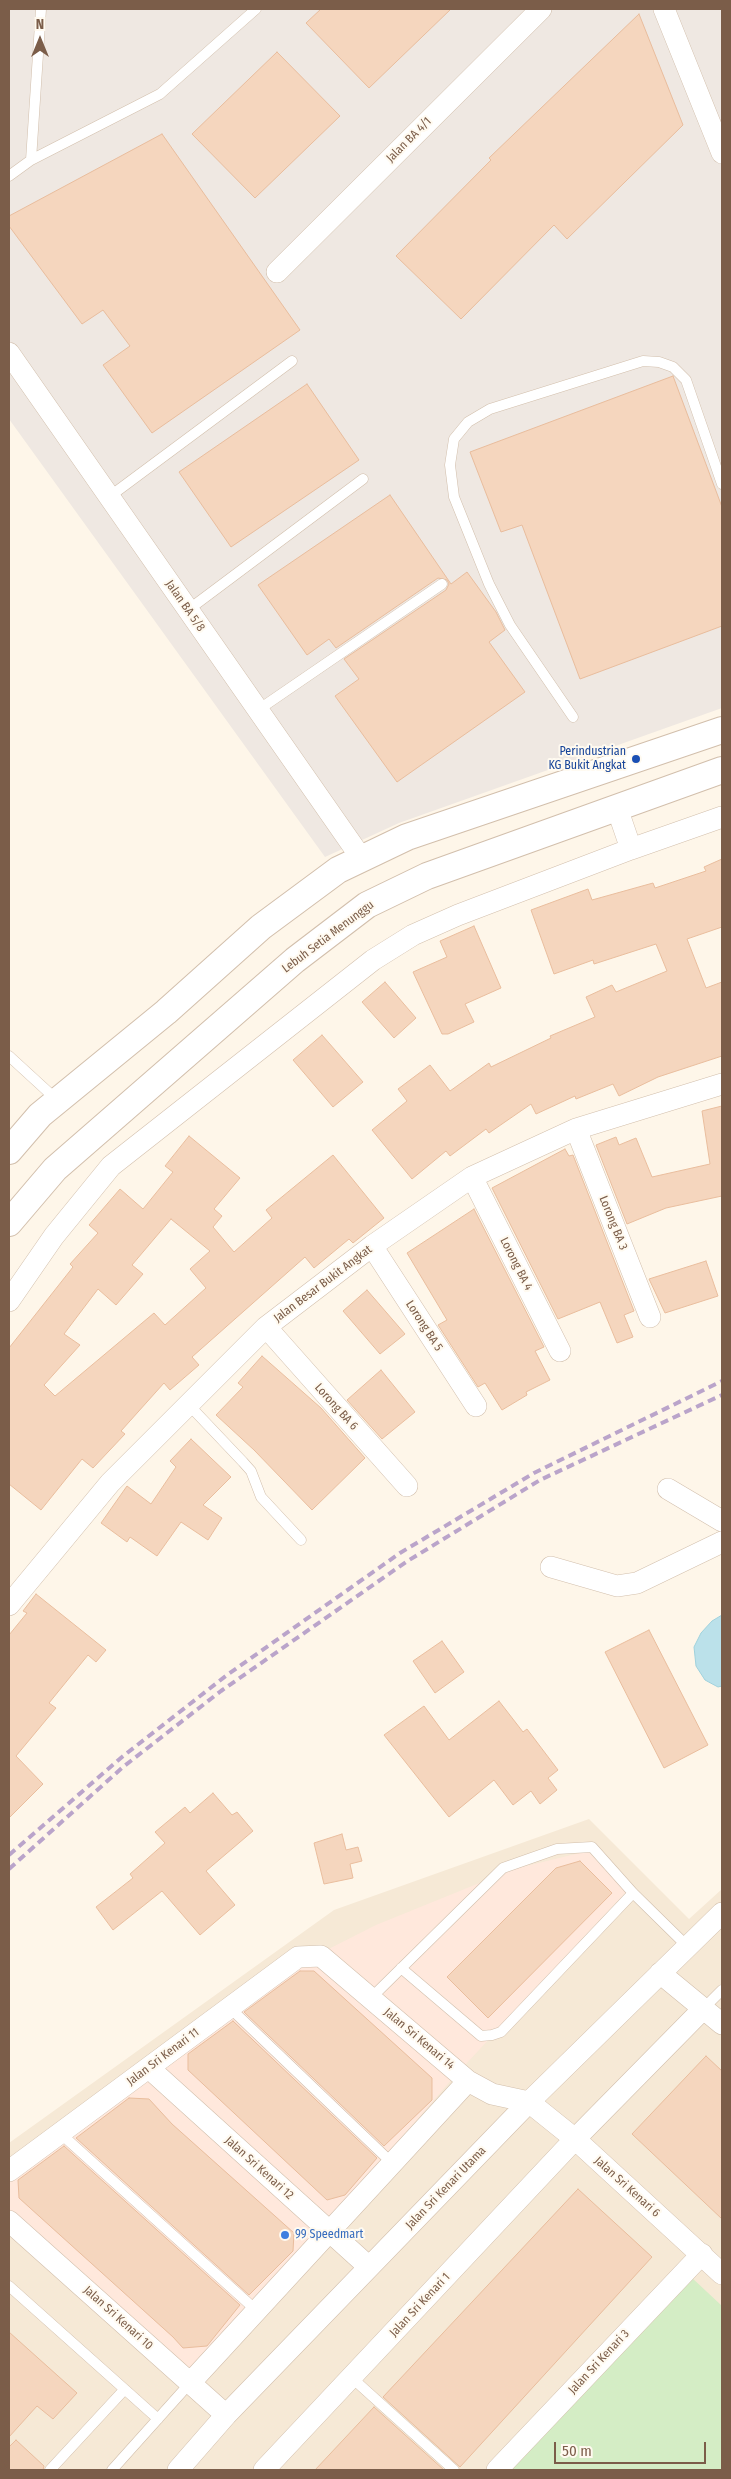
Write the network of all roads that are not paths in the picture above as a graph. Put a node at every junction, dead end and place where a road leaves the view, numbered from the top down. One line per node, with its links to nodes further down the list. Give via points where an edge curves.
1 (41, 9): 6 (lane)
2 (256, 9): 6 (lane, via 160,94)
3 (541, 9): 8 (street, Jalan BA 4/1)
4 (664, 9): 5 (street)
5 (722, 153)
6 (30, 160): 7 (lane)
7 (9, 176)
8 (277, 272)
9 (9, 353): 13 (street, Jalan BA 5/8)
10 (292, 361): 13 (lane)
11 (363, 479): 15 (lane)
12 (722, 484): 17 (lane, via 686,380 673,367 659,362 642,361 490,409 468,422 454,439 450,465 454,497 488,584 510,625)
13 (109, 497): 15 (street, Jalan BA 5/8)
14 (442, 584): 16 (lane)
15 (188, 610): 16 (street, Jalan BA 5/8)
16 (258, 710): 23 (street, Jalan BA 5/8)
17 (573, 717)
18 (722, 730): 23 (street, via 407,837)
19 (722, 770): 20 (street, Lebuh Setia Menunggu)
20 (617, 808): 22 (street); 30 (street, Lebuh Setia Menunggu, via 427,876 367,905 295,960 55,1169)
21 (722, 817): 22 (street)
22 (631, 849): 32 (street, via 458,915 413,935 373,960 111,1166 54,1236)
23 (362, 859): 26 (street, via 338,870 261,927 166,1012)
24 (9, 1056): 26 (lane)
25 (722, 1084): 27 (street, Jalan Besar Bukit Angkat)
26 (58, 1100): 28 (street)
27 (576, 1129): 29 (street, Jalan Besar Bukit Angkat); 33 (street, Lorong BA 3)
28 (9, 1150)
29 (472, 1177): 31 (street, Jalan Besar Bukit Angkat); 35 (street, Lorong BA 4)
30 (9, 1223)
31 (372, 1246): 34 (street, Jalan Besar Bukit Angkat); 37 (street, Lorong BA 5)
32 (9, 1301)
33 (650, 1317)
34 (266, 1327): 36 (street, Jalan Besar Bukit Angkat); 38 (street, Lorong BA 6)
35 (560, 1351)
36 (188, 1404): 41 (lane, via 247,1467 261,1497); 44 (street, Jalan Besar Bukit Angkat, via 110,1483)
37 (476, 1406)
38 (407, 1486)
39 (668, 1490): 40 (street)
40 (722, 1521)
41 (300, 1540)
42 (722, 1542): 43 (street, via 645,1580 617,1586)
43 (551, 1566)
44 (11, 1600)
45 (633, 1892): 47 (lane); 49 (lane, via 592,1847 557,1849 503,1868); 49 (lane, via 501,2032 492,2035 481,2036)
46 (722, 1913): 47 (street, Jalan Sri Kenari Utama)
47 (687, 1946): 50 (street, Jalan Sri Kenari Utama)
48 (321, 1956): 52 (street, Jalan Sri Kenari 14); 53 (street, Jalan Sri Kenari 11, via 298,1957)
49 (402, 1968): 52 (lane)
50 (660, 1973): 54 (street); 58 (street, Jalan Sri Kenari Utama)
51 (722, 1990): 54 (lane)
52 (371, 1998): 57 (street, Jalan Sri Kenari 14)
53 (230, 2008): 56 (street, Jalan Sri Kenari 11); 61 (lane)
54 (704, 2008): 55 (street); 60 (street, Jalan Sri Kenari 1)
55 (722, 2024)
56 (149, 2068): 59 (street, Jalan Sri Kenari 11); 64 (street, Jalan Sri Kenari 12)
57 (468, 2081): 58 (street, Jalan Sri Kenari 14, via 492,2094); 61 (street)
58 (529, 2102): 60 (street, Jalan Sri Kenari 6); 66 (street, Jalan Sri Kenari Utama)
59 (60, 2133): 62 (street, Jalan Sri Kenari 11); 69 (lane)
60 (574, 2139): 65 (street, Jalan Sri Kenari 6); 70 (street, Jalan Sri Kenari 1)
61 (392, 2163): 64 (street)
62 (9, 2171)
63 (9, 2221): 71 (street, Jalan Sri Kenari 10)
64 (329, 2231): 66 (street, Jalan Sri Kenari 12); 69 (street)
65 (702, 2254): 67 (street, Jalan Sri Kenari 6); 80 (street, Jalan Sri Kenari 3)
66 (369, 2267): 73 (street, Jalan Sri Kenari Utama)
67 (722, 2274)
68 (9, 2286): 72 (lane)
69 (257, 2310): 71 (street)
70 (352, 2378): 78 (street, Jalan Sri Kenari 1); 79 (lane)
71 (190, 2383): 73 (street, Jalan Sri Kenari 10); 74 (lane)
72 (124, 2390): 74 (lane); 75 (lane)
73 (226, 2415): 77 (street, Jalan Sri Kenari Utama)
74 (158, 2419): 76 (lane)
75 (50, 2470)
76 (112, 2470)
77 (178, 2470)
78 (264, 2470)
79 (454, 2470)
80 (497, 2470)

